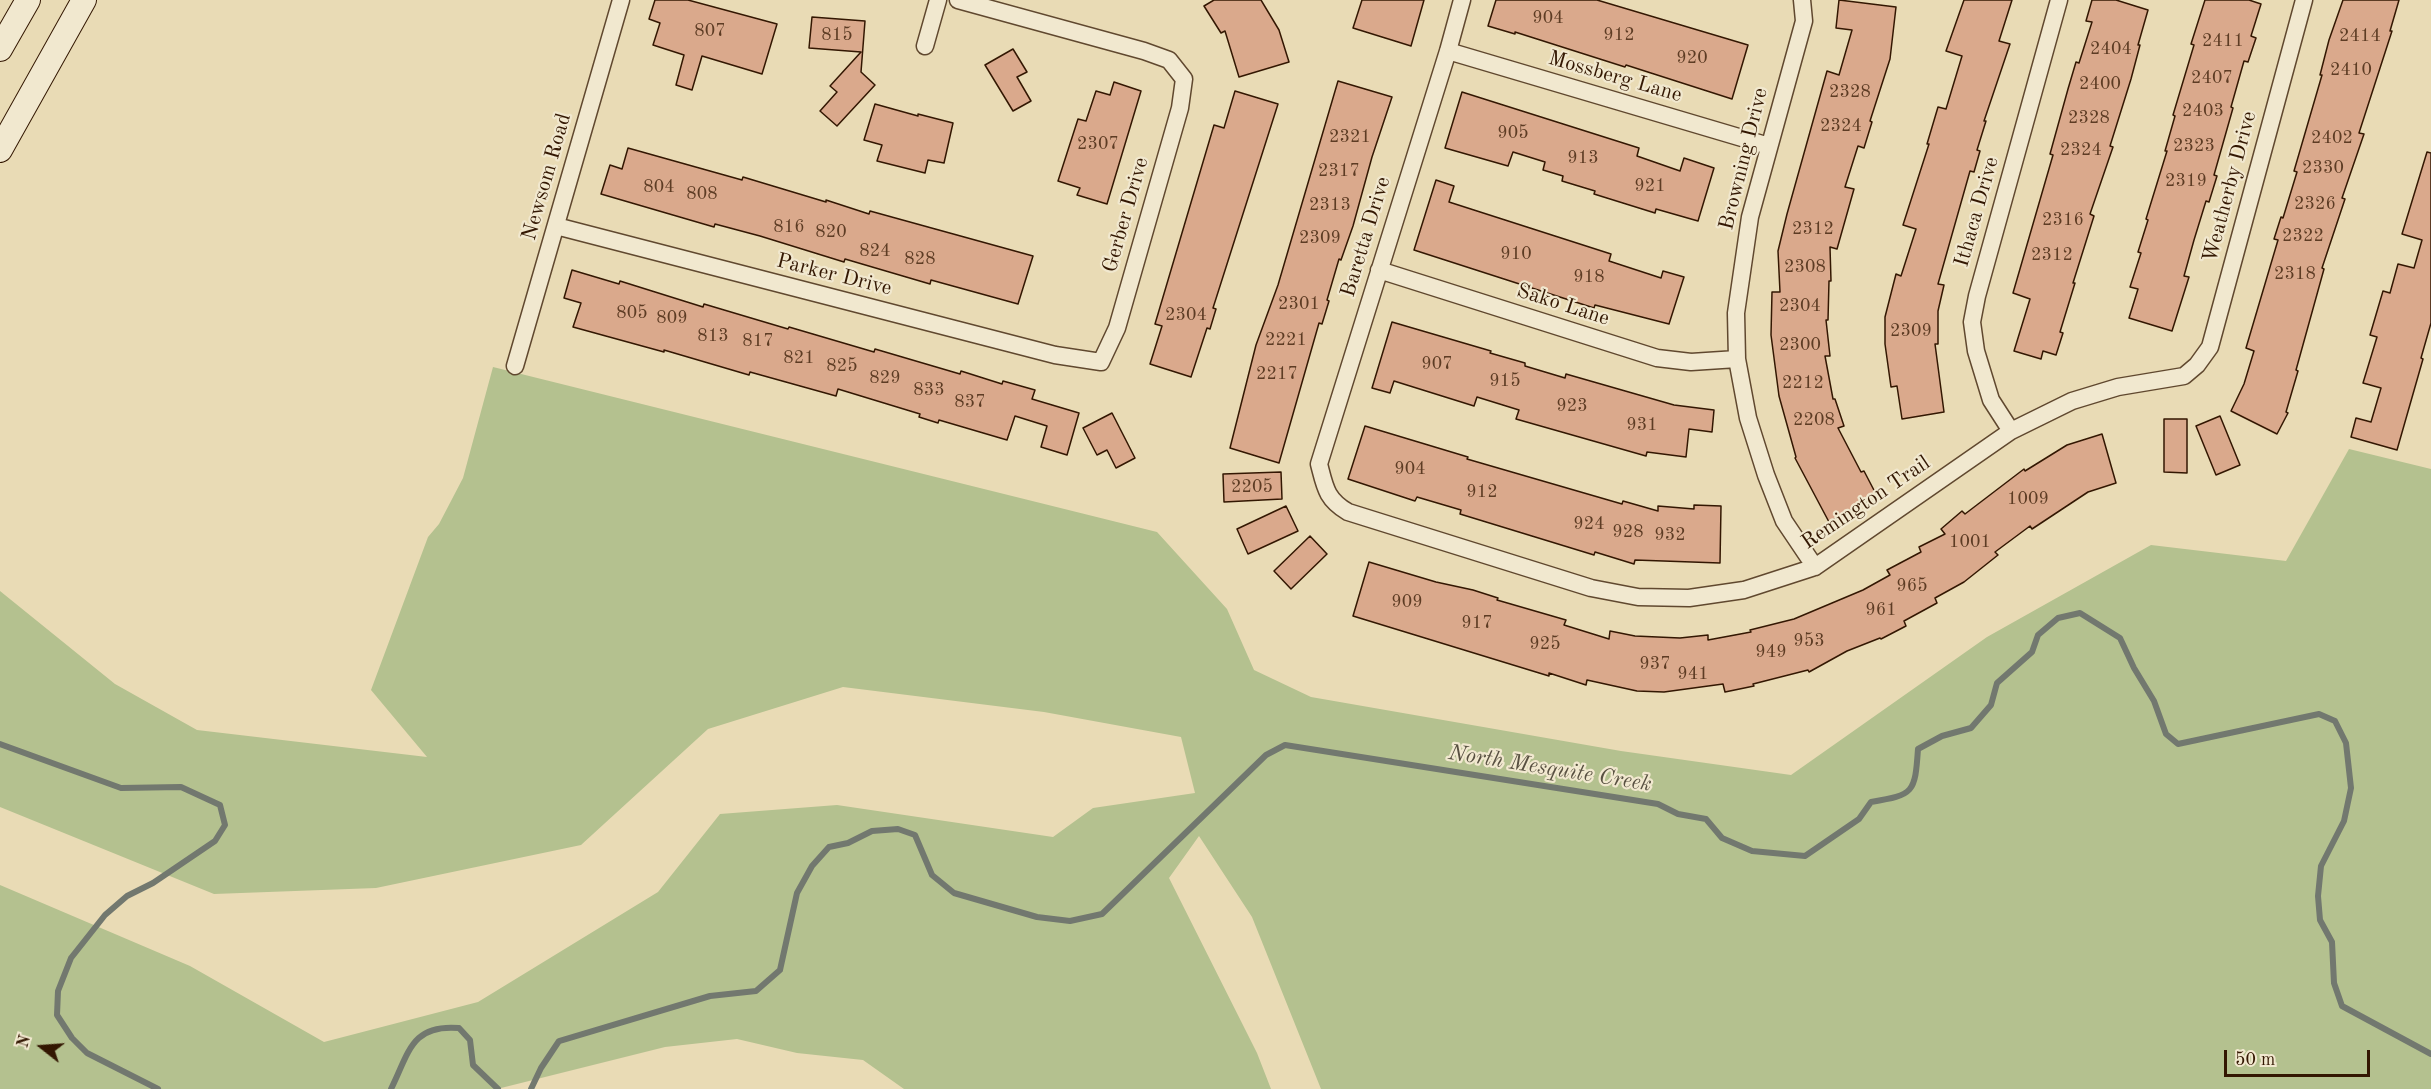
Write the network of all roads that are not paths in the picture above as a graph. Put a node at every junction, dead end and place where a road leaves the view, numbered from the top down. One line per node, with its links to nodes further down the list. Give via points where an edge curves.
1 (28, 0): 11 (main road)
2 (84, 0): 13 (main road)
3 (621, 0): 15 (street, Newsom Road)
4 (938, 0): 10 (street)
5 (958, 0): 18 (street, Gerber Drive, via 1144,51 1168,60 1184,79 1180,108 1117,328)
6 (1462, 0): 12 (street, Baretta Drive)
7 (1802, 0): 14 (street, Browning Drive, via 1804,21)
8 (2059, 0): 21 (street, Ithaca Drive, via 1972,322 1976,351 1991,399)
9 (2304, 0): 20 (street, Weatherby Drive, via 2210,347)
10 (926, 46)
11 (0, 49)
12 (1448, 51): 14 (street, Mossberg Lane); 16 (street, Baretta Drive)
13 (1, 146)
14 (1769, 146): 17 (street, Browning Drive, via 1750,217 1736,313)
15 (556, 226): 18 (street, Parker Drive, via 1055,355); 19 (street, Newsom Road)
16 (1379, 270): 17 (street, Sako Lane, via 1657,358 1691,362); 22 (street, Baretta Drive, via 1319,464)
17 (1737, 359): 23 (street, Browning Drive, via 1748,418 1766,475 1784,521)
18 (1101, 362)
19 (515, 366)
20 (2184, 376): 21 (street, Remington Trail, via 2118,387 2073,401)
21 (2011, 431): 23 (street, Remington Trail)
22 (1325, 488): 23 (street, Remington Trail, via 1334,503 1348,512 1591,588 1638,597 1689,598 1744,590)
23 (1815, 567)

